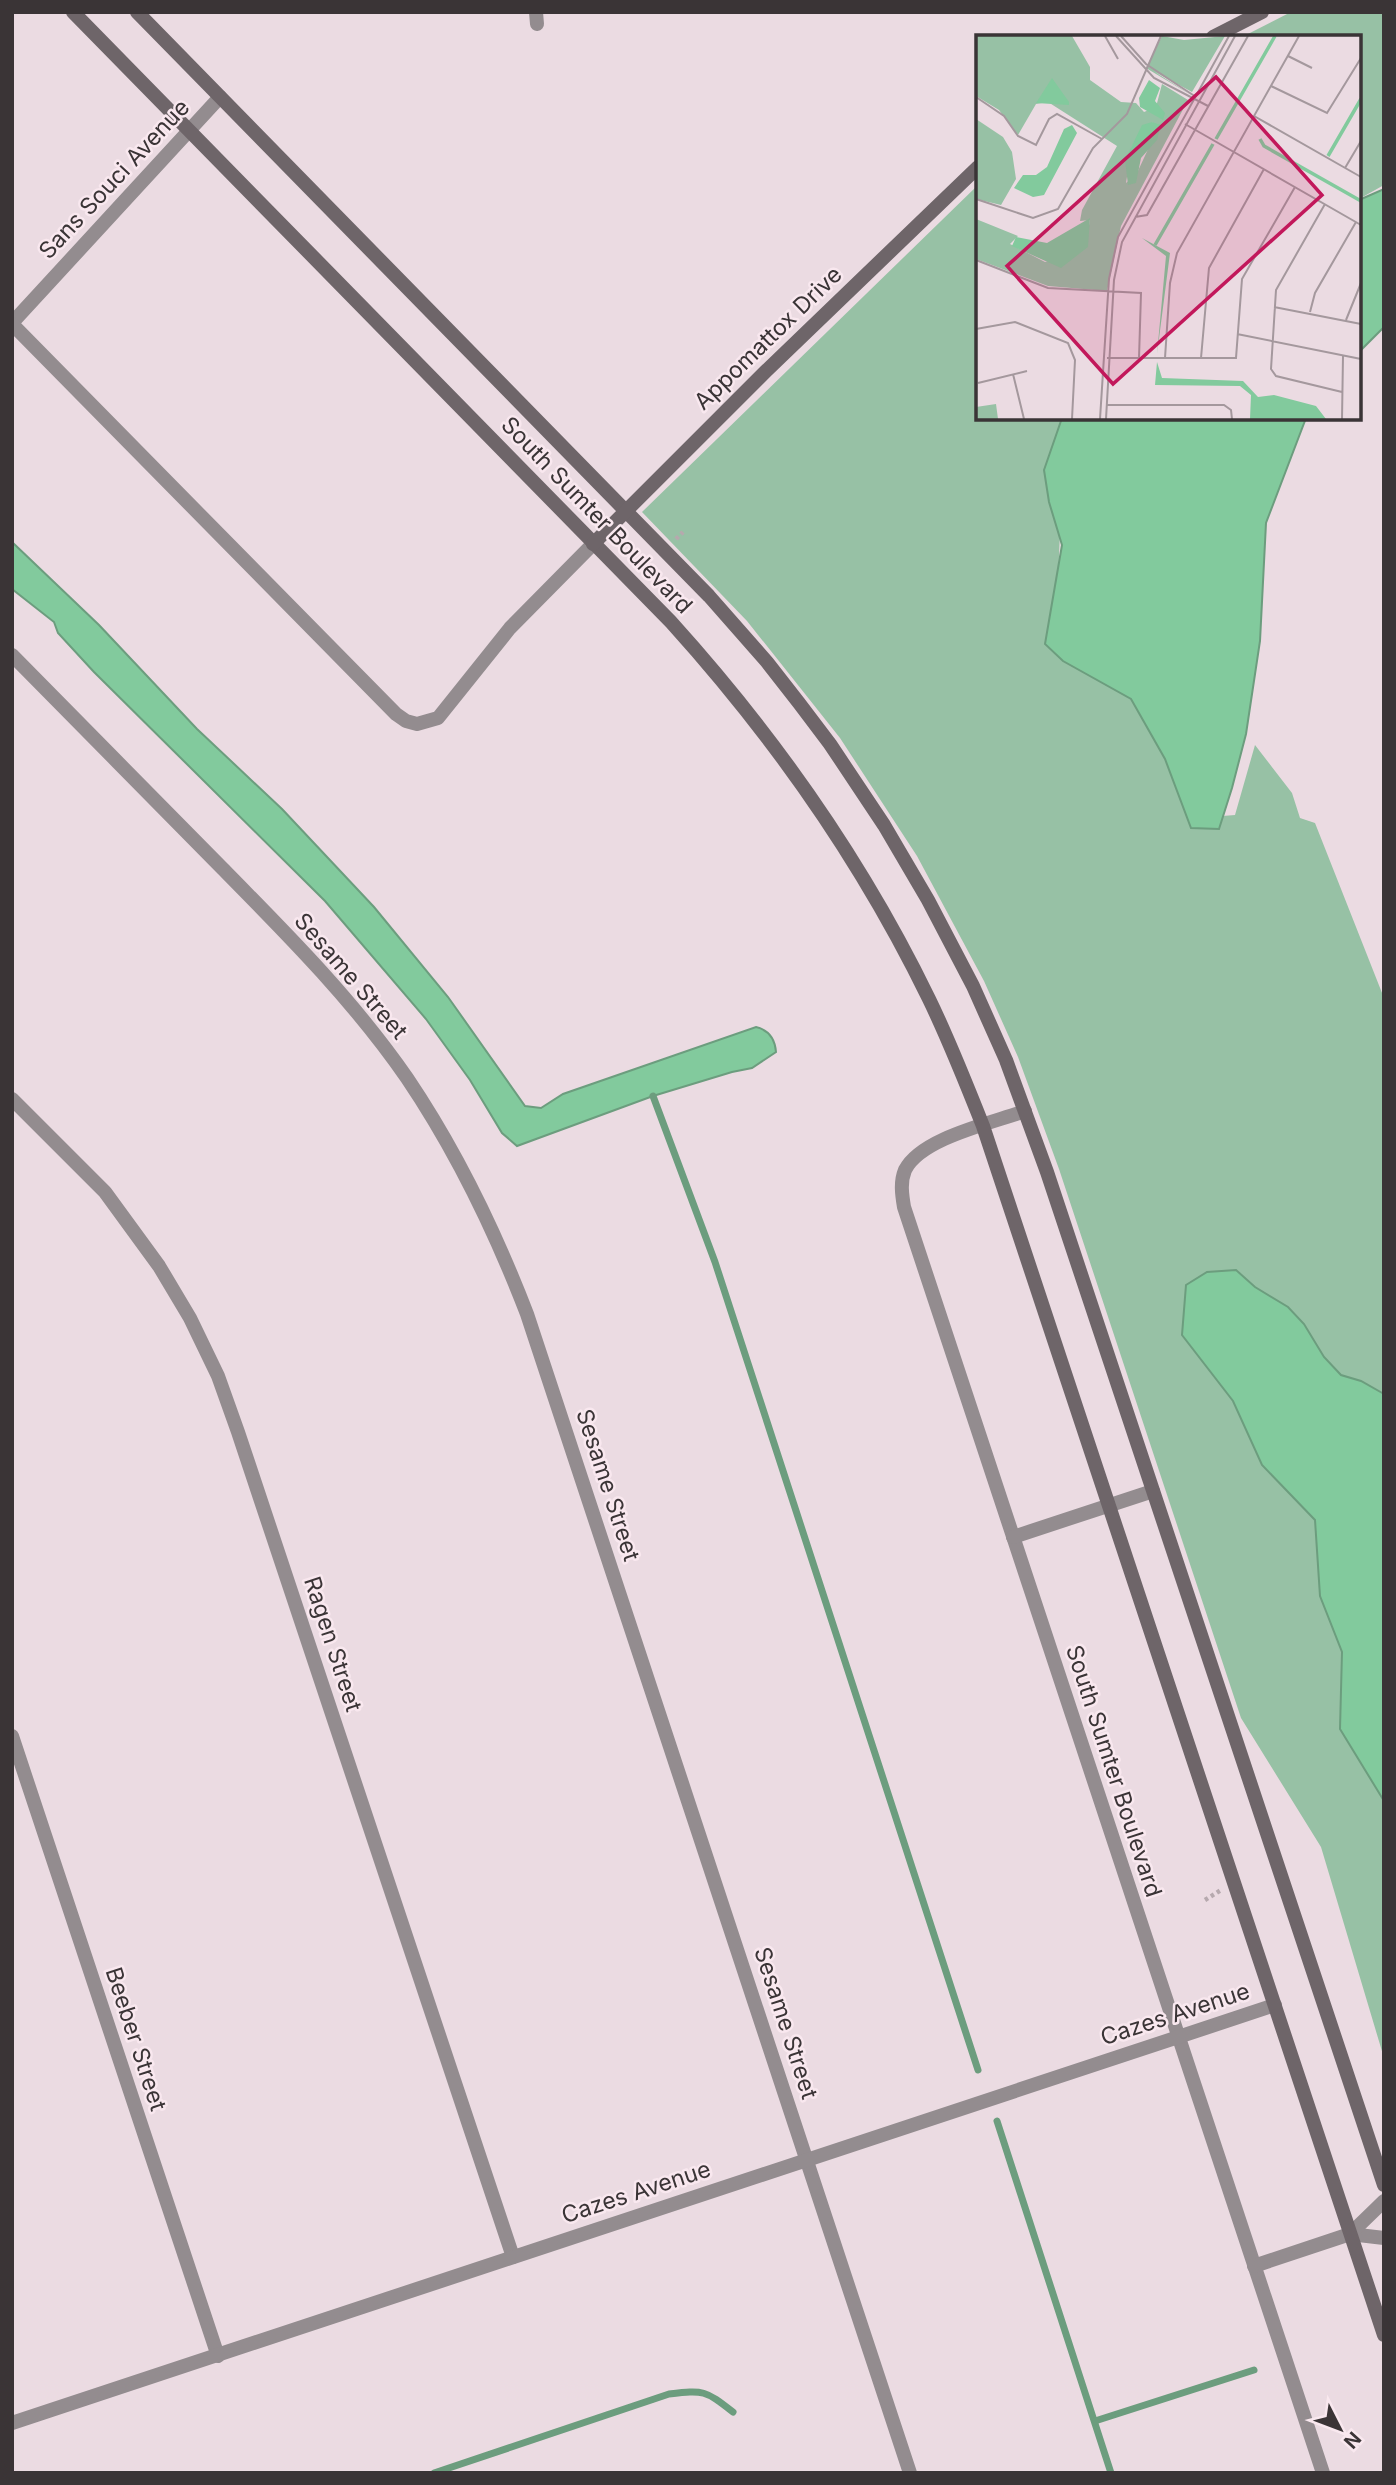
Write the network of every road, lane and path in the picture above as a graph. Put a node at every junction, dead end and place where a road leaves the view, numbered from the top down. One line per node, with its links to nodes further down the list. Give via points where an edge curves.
1 (73, 12): 6 (main road, South Sumter Boulevard)
2 (137, 12): 5 (main road, South Sumter Boulevard)
3 (1262, 12): 4 (main road)
4 (1217, 35)
5 (220, 97): 6 (street, Sans Souci Avenue); 9 (main road, South Sumter Boulevard)
6 (190, 131): 8 (street, Sans Souci Avenue); 11 (main road, South Sumter Boulevard)
7 (976, 169): 9 (main road, Appomattox Drive)
8 (12, 324): 11 (street, via 406,721 417,724 438,718 510,628)
9 (624, 511): 11 (main road, Appomattox Drive); 12 (main road, South Sumter Boulevard)
10 (683, 533): 12 (path)
11 (593, 544): 16 (main road, South Sumter Boulevard, via 717,673 808,792 898,940 953,1051)
12 (664, 551): 15 (main road, South Sumter Boulevard, via 766,662 830,744 884,825 973,986)
13 (12, 655): 23 (street, Sesame Street, via 321,969 407,1078 477,1198 527,1314)
14 (12, 1099): 28 (street, Ragen Street, via 113,1202 159,1266 218,1376)
15 (1025, 1111): 16 (street, South Sumter Boulevard); 17 (main road, South Sumter Boulevard)
16 (983, 1126): 18 (main road, South Sumter Boulevard); 19 (street, South Sumter Boulevard, via 937,1141 919,1153 905,1171 902,1193)
17 (1153, 1492): 18 (street); 24 (main road, South Sumter Boulevard)
18 (1110, 1505): 19 (street); 21 (main road, South Sumter Boulevard)
19 (1013, 1537): 22 (street, South Sumter Boulevard)
20 (12, 1736): 31 (street, Beeber Street)
21 (1275, 2005): 22 (street, Cazes Avenue); 26 (main road, South Sumter Boulevard)
22 (1178, 2037): 23 (street, Cazes Avenue); 29 (street, South Sumter Boulevard)
23 (807, 2159): 28 (street, Cazes Avenue); 33 (street, Sesame Street)
24 (1384, 2185)
25 (1384, 2201): 26 (street)
26 (1350, 2234): 27 (street); 29 (street); 30 (main road, South Sumter Boulevard)
27 (1384, 2238)
28 (513, 2257): 31 (street, Cazes Avenue)
29 (1254, 2266): 34 (street, South Sumter Boulevard)
30 (1384, 2335)
31 (218, 2356): 32 (street, Cazes Avenue)
32 (12, 2423)
33 (910, 2473)
34 (1323, 2473)

